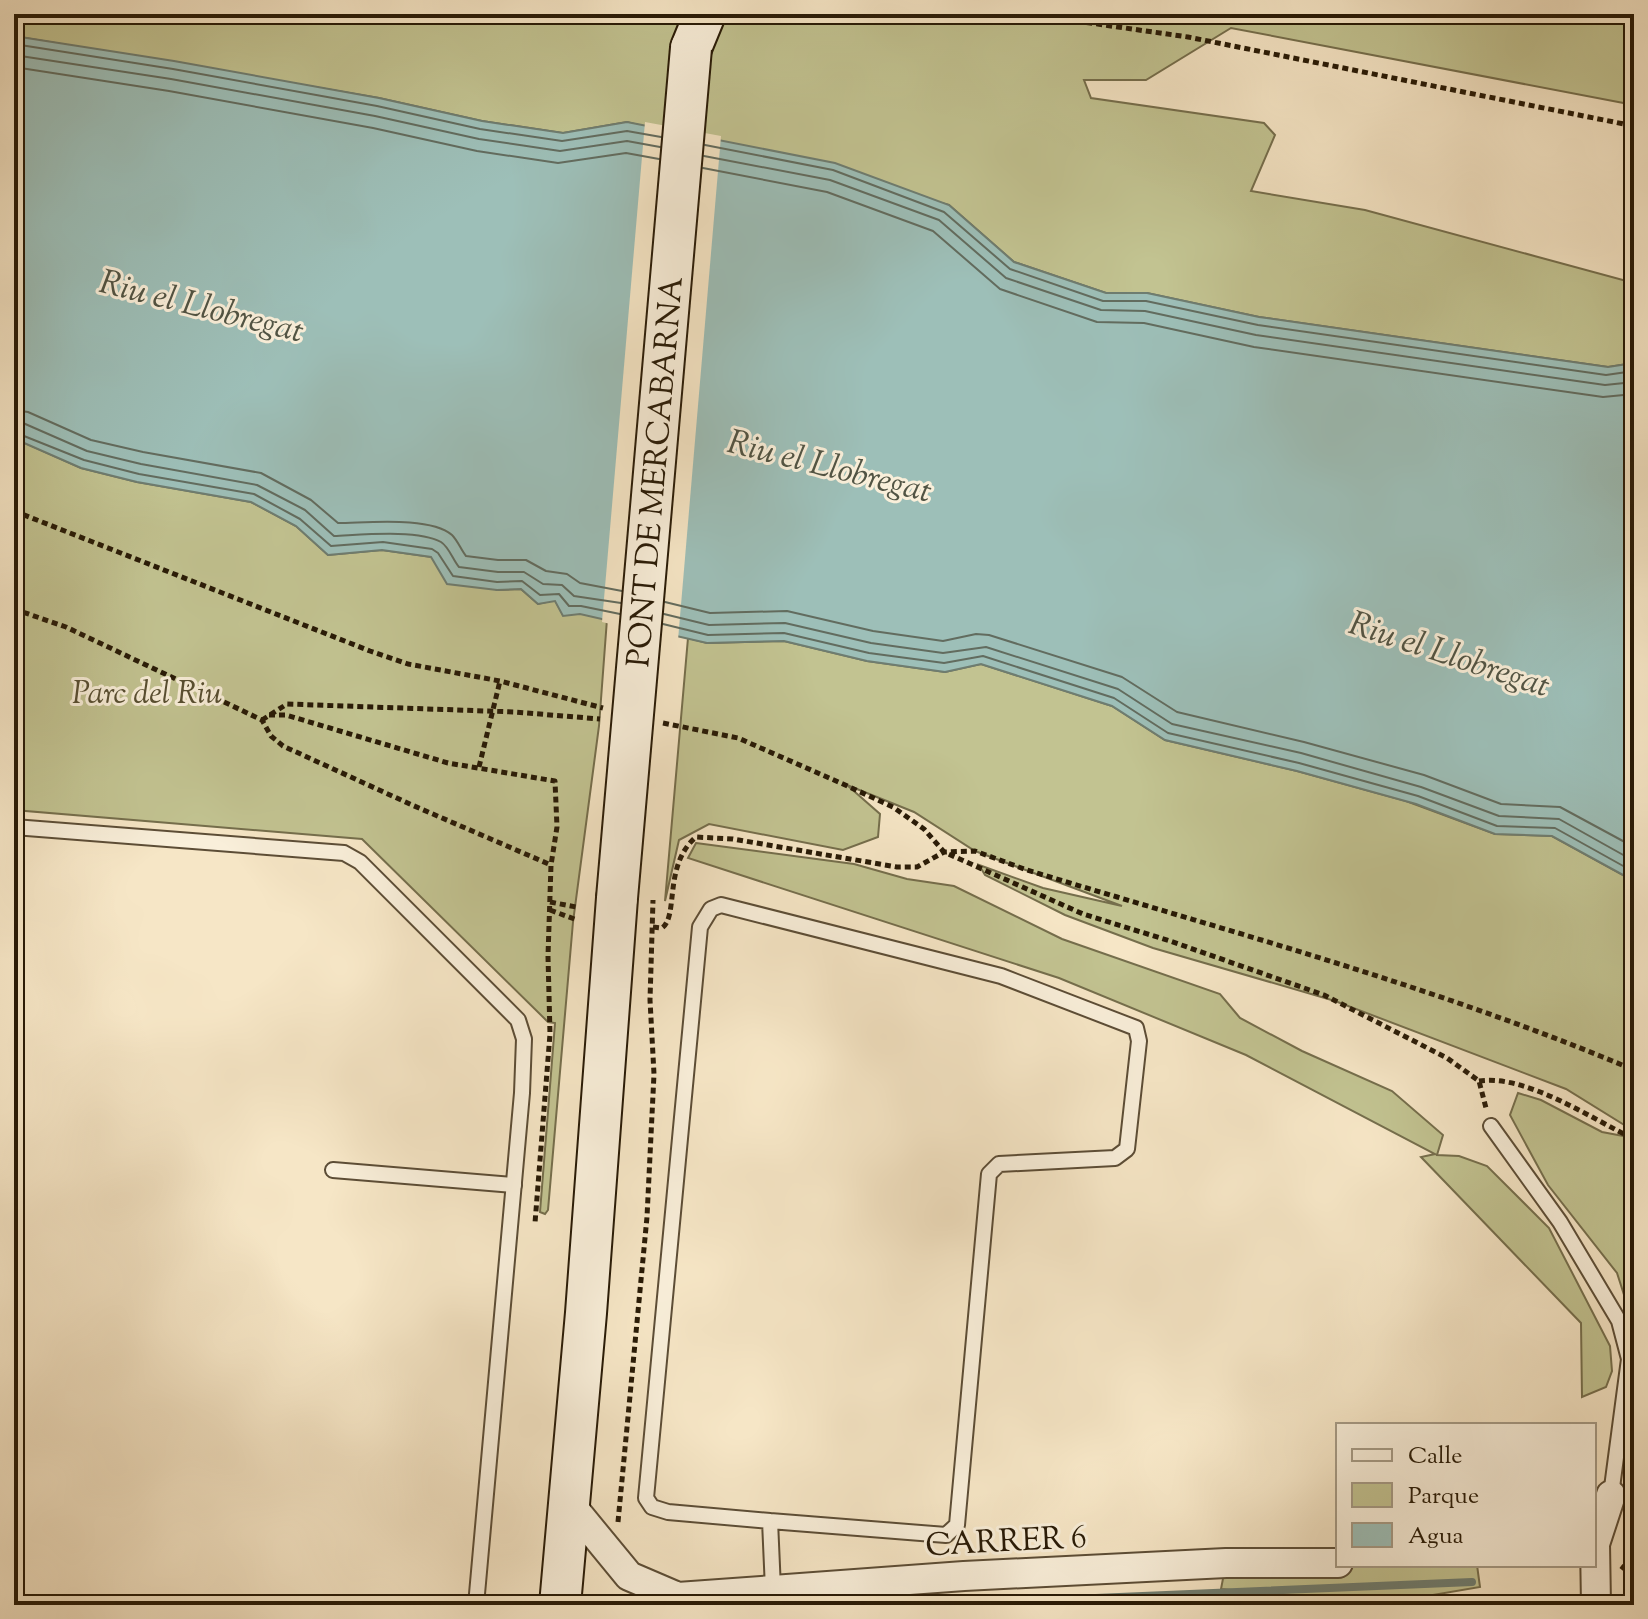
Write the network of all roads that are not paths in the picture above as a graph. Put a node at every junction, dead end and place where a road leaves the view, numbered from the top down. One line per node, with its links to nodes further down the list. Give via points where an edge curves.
1 (692, 22): 7 (main road, PONT DE MERCABARNA, bridge, via 635,899)
2 (14, 827): 5 (lane, via 344,853 360,862 518,1020 524,1039)
3 (1491, 1126): 6 (lane, via 1560,1222 1619,1321 1629,1359)
4 (333, 1170): 5 (lane)
5 (514, 1185): 14 (lane)
6 (1611, 1495): 9 (street)
7 (569, 1503): 13 (street, CARRER 6, via 629,1576); 15 (main road, PONT DE MERCABARNA)
8 (770, 1521): 8 (lane, via 668,1512 652,1507 646,1498 700,927 711,909 721,905 1001,976 1136,1028 1139,1041 1127,1149 1115,1158 999,1164 989,1174 957,1525 946,1535); 12 (lane)
9 (1596, 1538)
10 (1336, 1563): 12 (street, CARRER 6, via 1195,1564)
11 (1595, 1567): 16 (street)
12 (773, 1589): 13 (street, CARRER 6)
13 (672, 1601)
14 (476, 1605)
15 (560, 1605)
16 (1596, 1605)

